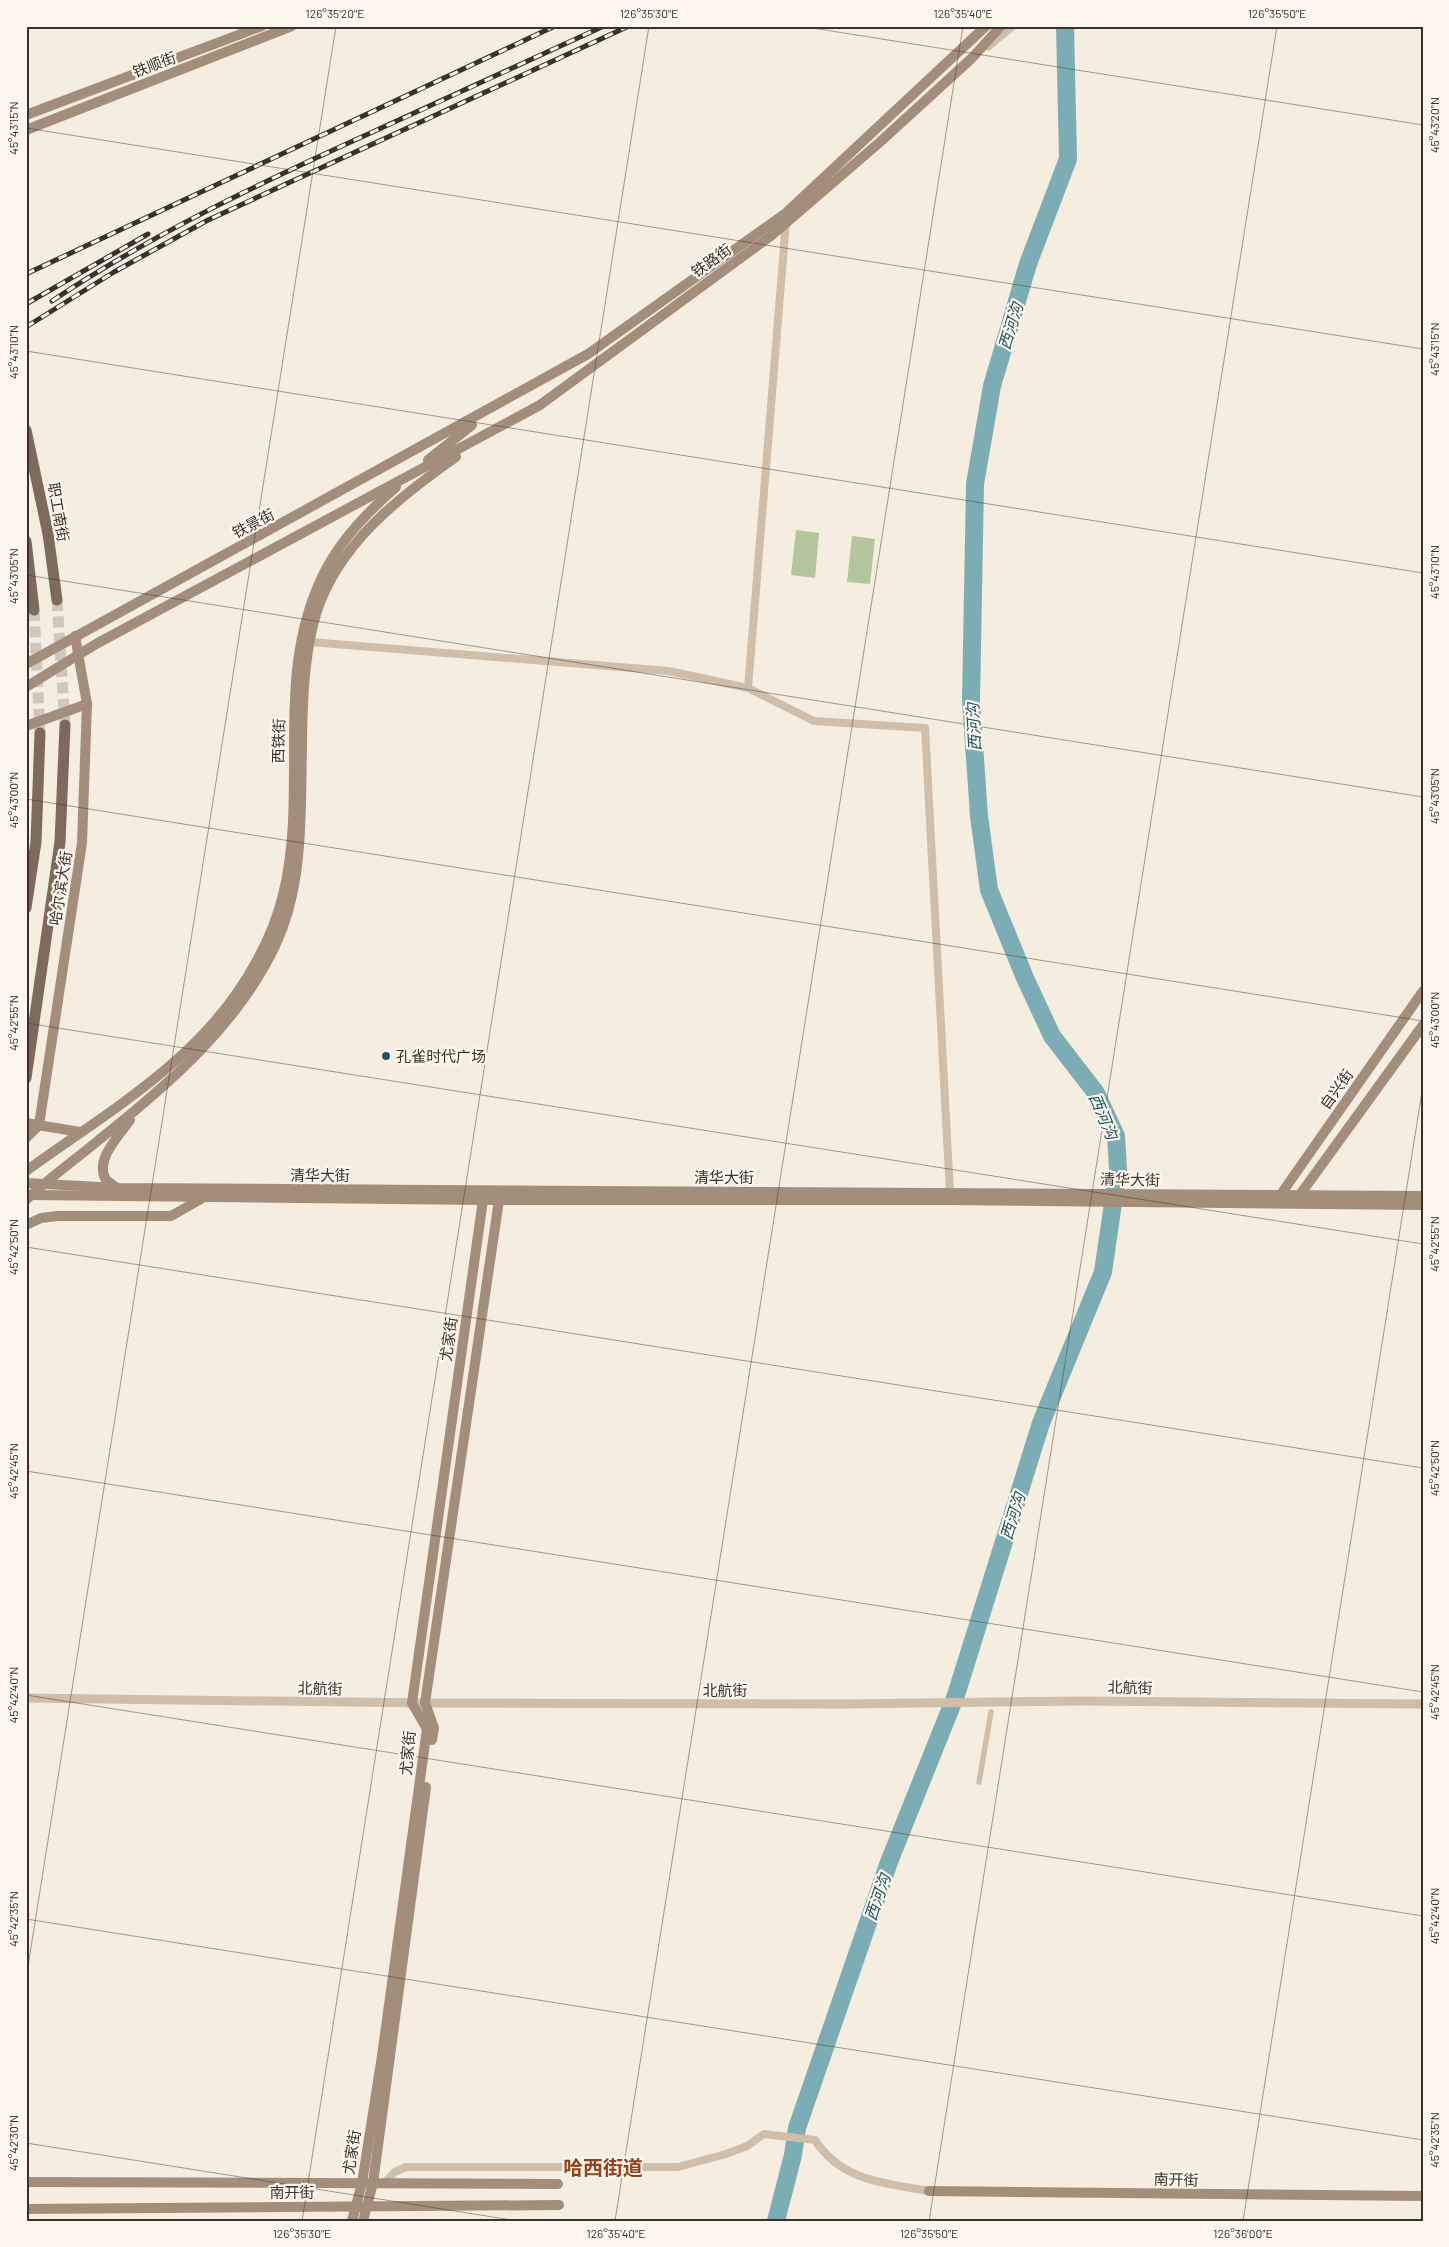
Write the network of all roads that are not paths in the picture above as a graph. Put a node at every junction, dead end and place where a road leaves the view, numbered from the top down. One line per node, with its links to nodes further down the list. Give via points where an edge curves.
1 (262, 26): 7 (main road, 铁顺街)
2 (292, 26): 8 (main road, 铁顺街)
3 (986, 26): 10 (main road, 铁路街, via 786,213 588,354)
4 (1001, 26): 6 (main road, 铁路街)
5 (1012, 26): 6 (street)
6 (960, 68): 9 (main road, 铁路街)
7 (26, 115)
8 (26, 130)
9 (786, 222): 12 (main road, 铁路街, via 540,405); 22 (street)
10 (493, 408): 13 (main road, 西铁街); 17 (main road, 铁景街)
11 (26, 430): 15 (main road, 职工南街, via 48,534)
12 (492, 431): 13 (main road, 铁路街); 18 (main road, 西铁街, via 414,488 356,543 330,582 316,614)
13 (408, 476): 19 (main road); 34 (main road, 西铁街, via 345,540 326,568 309,610 296,671 289,862 283,895 264,947 244,982 212,1024 170,1068)
14 (26, 542): 16 (main road)
15 (57, 600)
16 (34, 610)
17 (75, 636): 19 (main road, 哈尔滨大街); 20 (main road, 铁景街)
18 (310, 642): 22 (street, via 668,671); 31 (main road, 西铁街, via 299,855 293,890 277,942 258,979 224,1024)
19 (78, 655): 21 (main road); 23 (main road, 哈尔滨大街)
20 (26, 664)
21 (26, 687)
22 (748, 688): 40 (street, via 814,721 925,728)
23 (87, 704): 25 (main road); 33 (main road, 哈尔滨大街, via 82,843)
24 (65, 725): 30 (main road, via 60,842)
25 (26, 726)
26 (40, 733): 27 (main road, via 36,842)
27 (26, 908)
28 (1423, 991): 47 (main road, 自兴街)
29 (1423, 1025): 48 (main road)
30 (26, 1078)
31 (139, 1108): 38 (main road, 西铁街); 39 (main road, via 110,1148 102,1166 106,1180)
32 (26, 1123): 33 (main road)
33 (39, 1125): 34 (main road); 35 (main road)
34 (80, 1132): 36 (main road, 西铁街)
35 (26, 1138)
36 (26, 1171)
37 (26, 1183): 38 (main road, 清华大街)
38 (42, 1186): 39 (main road, 清华大街); 43 (main road, 西铁街)
39 (118, 1188): 40 (main road, 清华大街)
40 (950, 1192): 41 (main road, 清华大街)
41 (1024, 1196): 46 (main road, 清华大街); 47 (main road, 清华大街)
42 (1423, 1196): 48 (main road, 清华大街)
43 (29, 1198): 44 (main road, 清华大街)
44 (206, 1198): 45 (main road, 清华大街); 50 (main road, via 171,1216 57,1216 40,1218)
45 (483, 1200): 46 (main road, 清华大街); 52 (main road, 尤家街)
46 (499, 1200): 53 (main road, 尤家街)
47 (1279, 1201): 48 (main road, 清华大街)
48 (1299, 1201): 49 (main road, 清华大街)
49 (1423, 1205)
50 (26, 1225)
51 (26, 1698): 52 (street, 北航街)
52 (412, 1703): 53 (street, 北航街); 58 (main road, 尤家街, via 427,1729)
53 (425, 1703): 54 (street, 北航街, via 1010,1704 1082,1701); 59 (main road, 尤家街, via 434,1728)
54 (1423, 1704)
55 (991, 1712): 56 (street)
56 (979, 1782)
57 (26, 2182): 58 (main road, 南开街)
58 (362, 2182): 59 (main road, 南开街); 65 (main road, 尤家街)
59 (378, 2183): 60 (main road, 南开街); 61 (street, via 406,2167 678,2167 726,2154 765,2134 815,2140 823,2153 857,2177); 64 (main road, 尤家街)
60 (558, 2184)
61 (929, 2191): 62 (main road, 南开街)
62 (1423, 2196)
63 (559, 2205): 64 (main road, 南开街)
64 (368, 2206): 65 (main road, 南开街); 68 (main road, 尤家街)
65 (357, 2207): 66 (main road, 南开街); 67 (main road, 尤家街)
66 (26, 2209)
67 (352, 2221)
68 (363, 2221)

